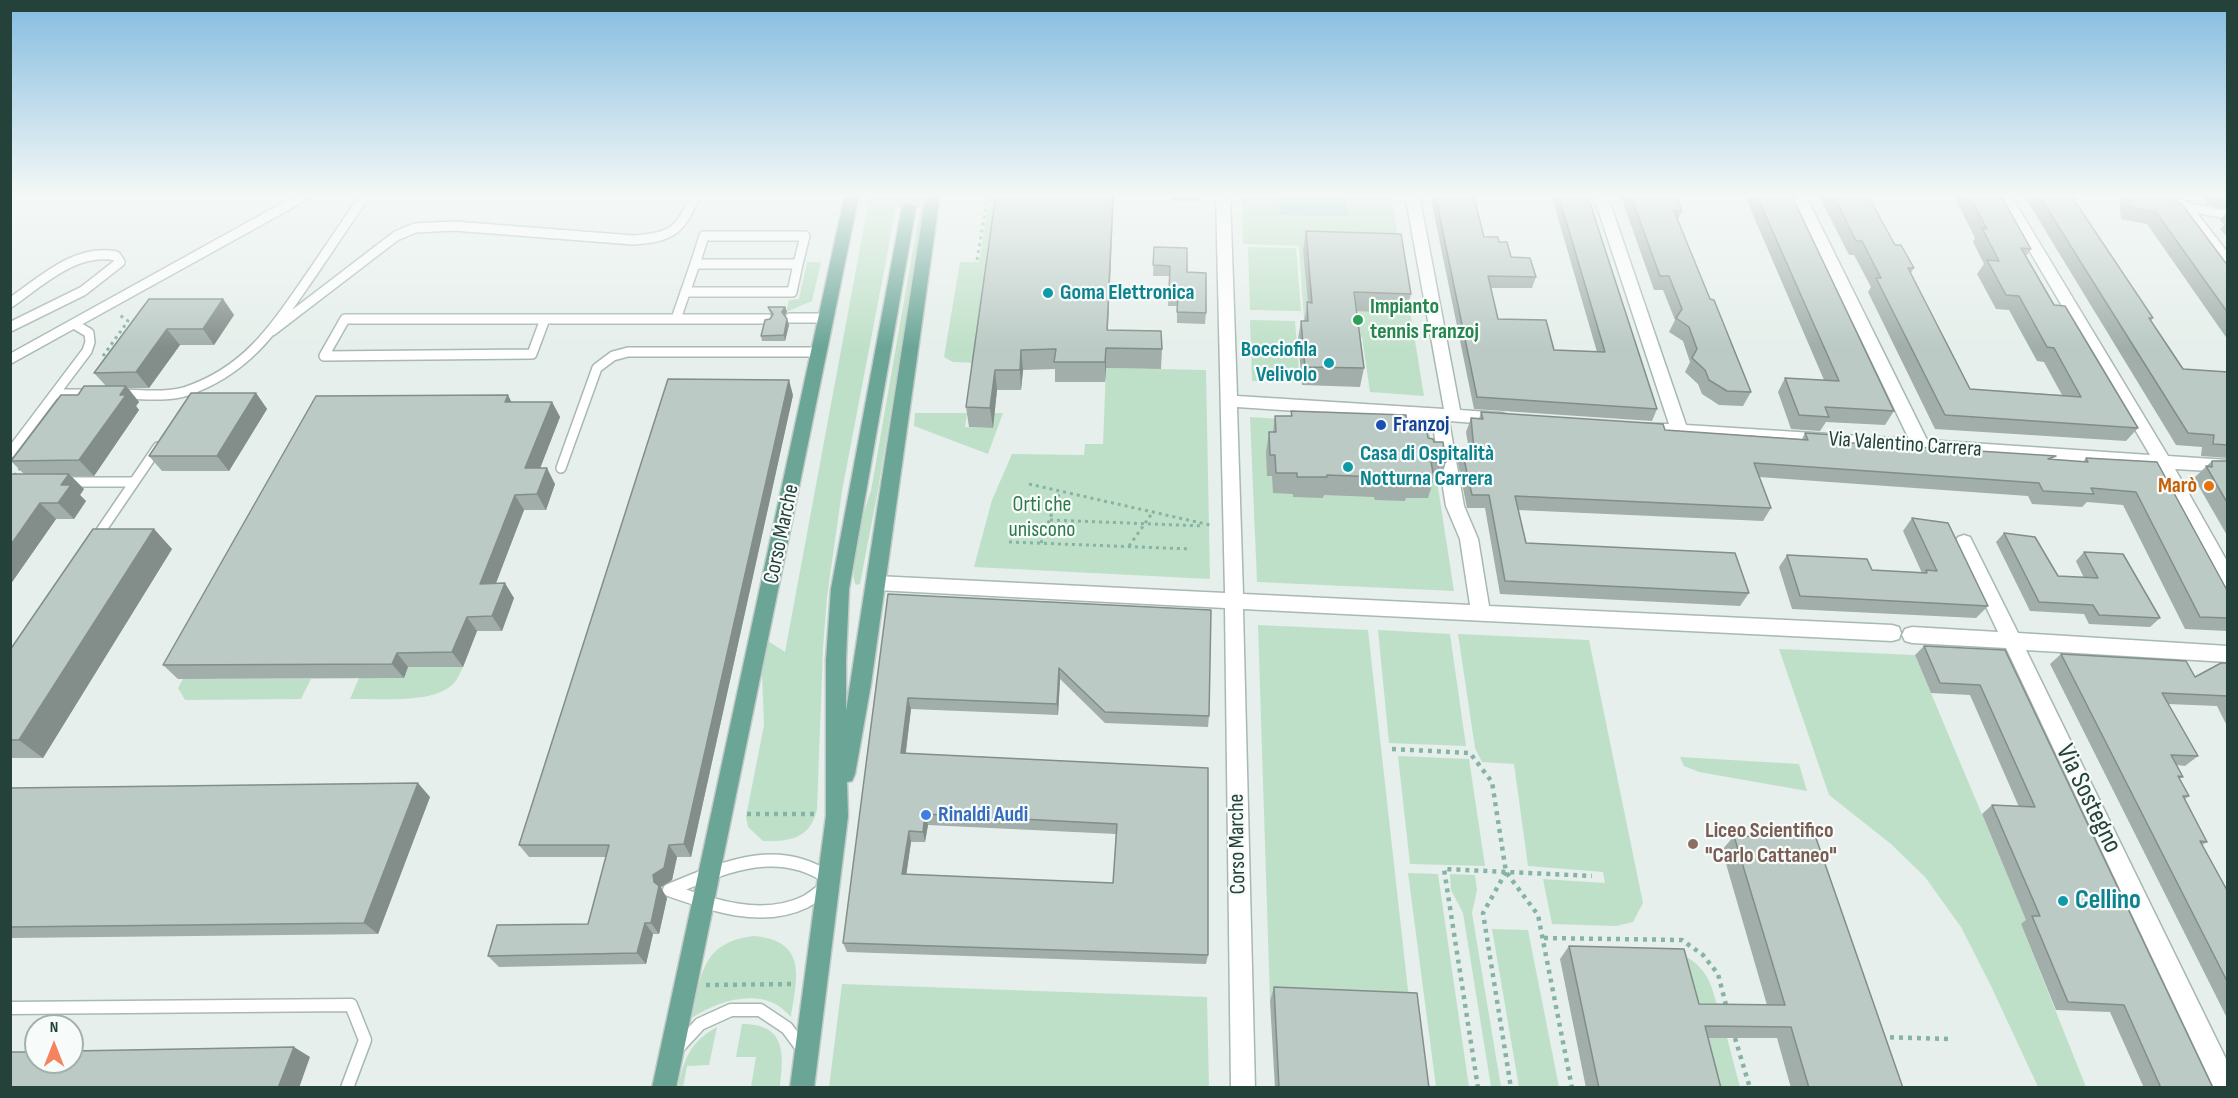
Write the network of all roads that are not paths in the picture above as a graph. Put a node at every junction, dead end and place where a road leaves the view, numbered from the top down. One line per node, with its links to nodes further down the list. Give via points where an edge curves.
1 (216, 245): 25 (lane)
2 (331, 245): 27 (lane)
3 (384, 245): 27 (lane)
4 (701, 245): 15 (lane)
5 (803, 245): 16 (lane)
6 (841, 245): 22 (main road, Corso Marche)
7 (902, 245): 56 (main road, via 840,589)
8 (925, 245): 51 (main road)
9 (1224, 245): 35 (street, Corso Marche)
10 (1420, 245): 36 (street)
11 (1617, 245): 39 (street)
12 (1823, 245): 41 (street)
13 (2034, 245): 43 (street)
14 (2214, 245): 17 (street)
15 (694, 264): 16 (lane); 18 (lane)
16 (798, 264): 18 (lane, via 792,292)
17 (2228, 264)
18 (685, 292): 23 (lane)
19 (10, 303): 26 (lane, via 84,257 116,256 120,262 93,284)
20 (545, 318): 20 (lane, via 345,319 324,356 531,354); 23 (lane)
21 (790, 318): 22 (lane)
22 (826, 318): 28 (main road, Corso Marche)
23 (676, 319): 24 (lane)
24 (768, 319)
25 (74, 324): 29 (lane); 31 (lane, via 89,333 90,342)
26 (10, 327)
27 (272, 332): 30 (lane, via 242,361)
28 (819, 352): 45 (lane, via 628,352 613,357 597,368); 57 (main road, Corso Marche)
29 (10, 359)
30 (200, 385): 33 (lane, via 166,394); 34 (lane)
31 (55, 394): 32 (lane); 42 (lane)
32 (96, 394)
33 (107, 394)
34 (190, 399)
35 (1228, 401): 36 (street); 52 (street, Corso Marche)
36 (1446, 415): 37 (street); 53 (street, via 1455,506 1469,539)
37 (1519, 420)
38 (1622, 427): 39 (street, Via Valentino Carrera)
39 (1679, 430): 41 (street, Via Valentino Carrera)
40 (167, 433): 47 (lane)
41 (1921, 446): 43 (street, Via Valentino Carrera)
42 (10, 453)
43 (2163, 462): 44 (street, Via Valentino Carrera); 50 (street)
44 (2228, 466)
45 (561, 468)
46 (56, 482): 47 (lane)
47 (134, 482): 49 (lane)
48 (1964, 542): 54 (street, Via Sostegno)
49 (88, 549)
50 (2228, 581)
51 (876, 583): 52 (street); 56 (main road, via 858,707)
52 (1234, 601): 53 (street); 66 (street, Corso Marche)
53 (1481, 613): 54 (street)
54 (2013, 641): 55 (street); 67 (street, Via Sostegno)
55 (2228, 654)
56 (826, 815): 58 (main road)
57 (710, 874): 58 (lane, via 752,862 789,860 810,866); 59 (main road, Corso Marche); 59 (lane, via 669,890)
58 (830, 882): 59 (lane, via 804,902 781,910 745,910); 61 (main road)
59 (704, 902): 62 (main road, Corso Marche)
60 (10, 1008): 63 (lane, via 351,1005 365,1040)
61 (806, 1054): 62 (lane, Corso Marche, via 787,1028 760,1011 731,1011 700,1024); 65 (main road)
62 (671, 1056): 64 (main road, Corso Marche)
63 (347, 1088)
64 (664, 1088)
65 (802, 1088)
66 (1243, 1088)
67 (2227, 1088)

